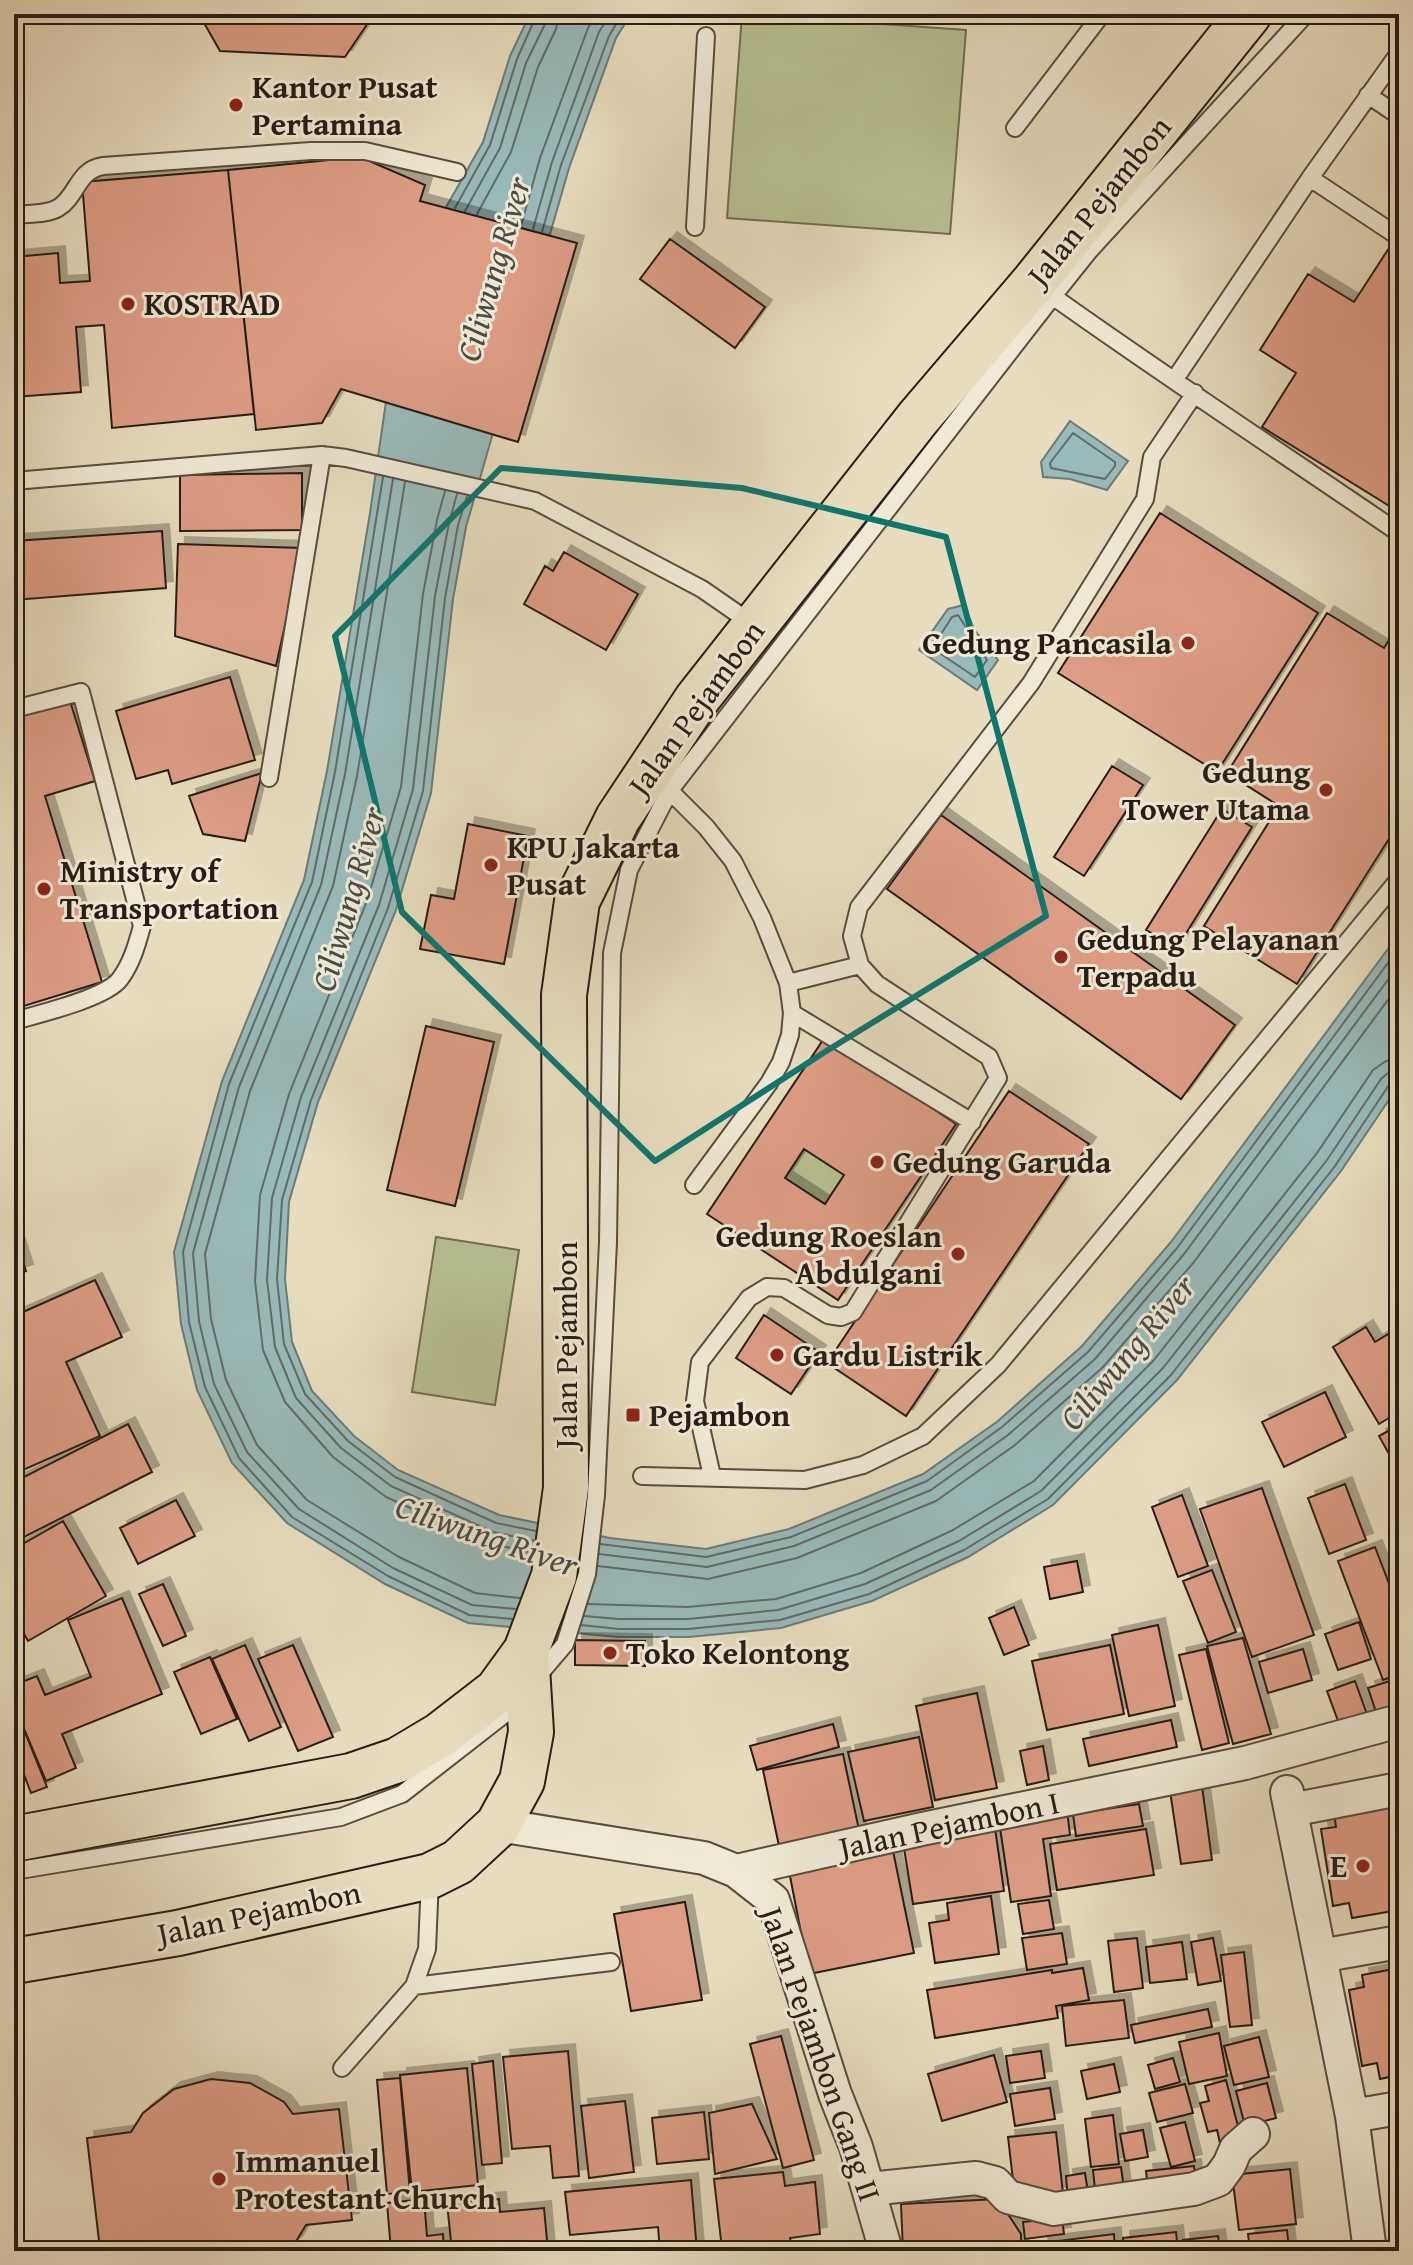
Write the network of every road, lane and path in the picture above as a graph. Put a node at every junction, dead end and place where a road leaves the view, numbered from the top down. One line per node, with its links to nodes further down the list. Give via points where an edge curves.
1 (1102, 14): 8 (lane)
2 (1249, 14): 14 (main road, Jalan Pejambon)
3 (1306, 14): 14 (lane, via 1089,251)
4 (706, 36): 12 (lane)
5 (1399, 53): 6 (lane)
6 (1368, 95): 7 (lane); 10 (lane)
7 (1399, 116)
8 (1015, 128)
9 (457, 172): 11 (lane, via 365,151 103,166 83,175 61,206)
10 (1310, 178): 13 (lane); 15 (lane)
11 (14, 215)
12 (695, 227)
13 (1399, 237)
14 (1044, 289): 15 (lane); 20 (main road, Jalan Pejambon, via 918,418); 23 (lane)
15 (1175, 379): 16 (lane)
16 (1195, 393): 19 (lane); 25 (lane, via 1152,457 1145,499 1031,683 859,907 852,936)
17 (322, 455): 18 (lane); 20 (lane, via 535,501 702,589); 22 (lane)
18 (14, 481)
19 (1399, 533)
20 (755, 626): 23 (main road, Jalan Pejambon, via 697,699)
21 (14, 709): 28 (lane, via 81,692 142,926 119,981 85,999)
22 (269, 778)
23 (659, 780): 26 (lane, via 733,861); 33 (main road, Jalan Pejambon, via 618,818 577,901 564,995 581,1492 554,1576)
24 (1399, 879): 32 (lane, via 998,1365 923,1436 863,1465 805,1480)
25 (860, 965): 26 (lane); 29 (lane, via 877,984 989,1057 998,1078)
26 (788, 983): 27 (lane)
27 (792, 1013): 29 (lane); 30 (lane, via 781,1062)
28 (14, 1021)
29 (972, 1122): 32 (lane, via 853,1312 828,1315 784,1288 767,1287 749,1298 700,1362 695,1401)
30 (694, 1185)
31 (642, 1476): 32 (lane)
32 (712, 1476)
33 (537, 1656): 36 (main road, Jalan Pejambon, via 522,1781); 37 (main road, Jalan Pejambon, via 440,1735 398,1760 351,1776); 38 (lane, via 511,1709 402,1794 341,1817)
34 (1399, 1721): 39 (street, Jalan Pejambon I, via 1245,1763)
35 (1399, 1789): 42 (street, via 1289,1801)
36 (498, 1825): 39 (street, via 704,1858); 40 (main road, Jalan Pejambon, via 458,1862)
37 (14, 1839)
38 (14, 1871)
39 (736, 1871): 50 (street, Jalan Pejambon Gang II, via 773,1900)
40 (430, 1876): 43 (main road, Jalan Pejambon, via 178,1933); 45 (lane, via 427,1949)
41 (1399, 1942): 42 (street)
42 (1320, 1956): 48 (street)
43 (14, 1961)
44 (611, 1962): 45 (lane)
45 (414, 1986): 46 (lane)
46 (342, 2068)
47 (1399, 2108): 48 (street)
48 (1352, 2116): 52 (street)
49 (1253, 2134): 50 (street, via 1236,2149 1218,2180 1194,2189 1054,2209 1008,2197 995,2183 976,2178)
50 (869, 2189): 51 (street, Jalan Pejambon Gang II)
51 (886, 2251)
52 (1370, 2251)

